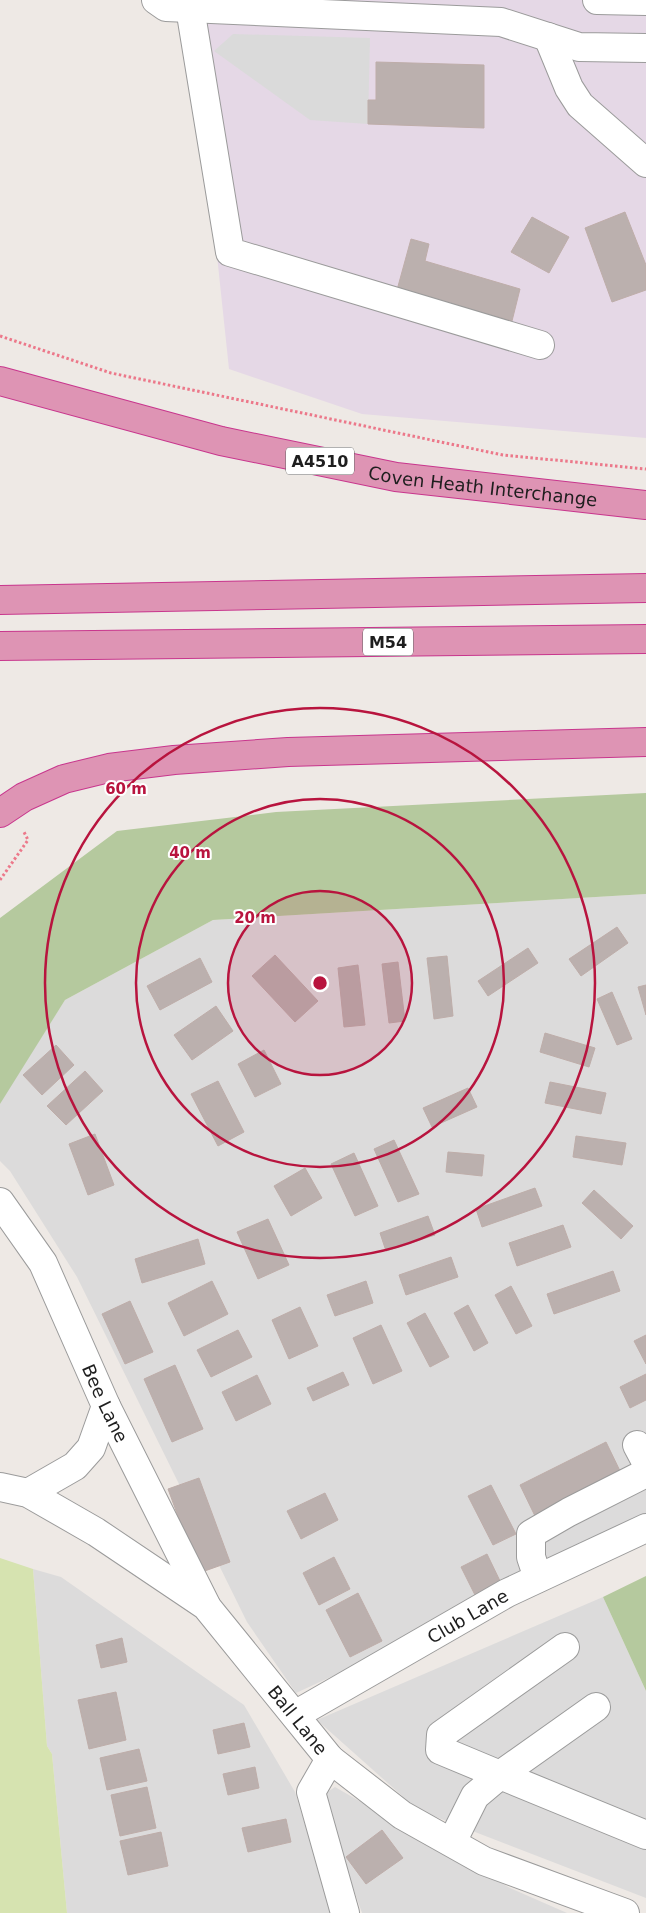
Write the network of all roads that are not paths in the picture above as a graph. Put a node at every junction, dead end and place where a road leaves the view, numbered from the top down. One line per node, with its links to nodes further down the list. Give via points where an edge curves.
1 (156, 0): 4 (street, via 166,7)
2 (597, 0): 3 (street)
3 (646, 1)
4 (194, 4): 5 (street, via 501,22); 8 (street, via 230,252)
5 (548, 37): 6 (street, via 579,47); 7 (street, via 569,88 580,105)
6 (646, 48)
7 (646, 163)
8 (540, 345)
9 (0, 381): 10 (highway, Coven Heath Interchange / A4510, via 221,441 396,477)
10 (646, 505)
11 (646, 588): 12 (highway)
12 (13, 600)
13 (646, 639): 14 (highway, M54)
14 (0, 646)
15 (646, 742): 16 (highway, via 298,752 174,760 109,768 64,779 24,797)
16 (0, 813)
17 (0, 1202): 18 (street, Bee Lane, via 43,1264)
18 (106, 1406): 21 (street, via 91,1448 75,1466); 24 (street, Bee Lane)
19 (646, 1473): 23 (street, via 531,1534 531,1558)
20 (0, 1487): 21 (street, Ball Lane)
21 (28, 1493): 24 (street, Ball Lane, via 96,1532)
22 (646, 1528): 23 (street, Club Lane)
23 (538, 1578): 27 (street, Club Lane)
24 (206, 1606): 27 (street, Ball Lane)
25 (565, 1647): 29 (street, via 441,1735 440,1750)
26 (596, 1707): 29 (street)
27 (295, 1715): 28 (street, Ball Lane)
28 (330, 1760): 31 (street, Ball Lane, via 402,1815); 32 (street, via 311,1792)
29 (500, 1775): 30 (street); 31 (street, via 475,1796)
30 (646, 1835)
31 (452, 1842): 33 (street, Ball Lane, via 484,1861)
32 (345, 1913)
33 (625, 1913)

